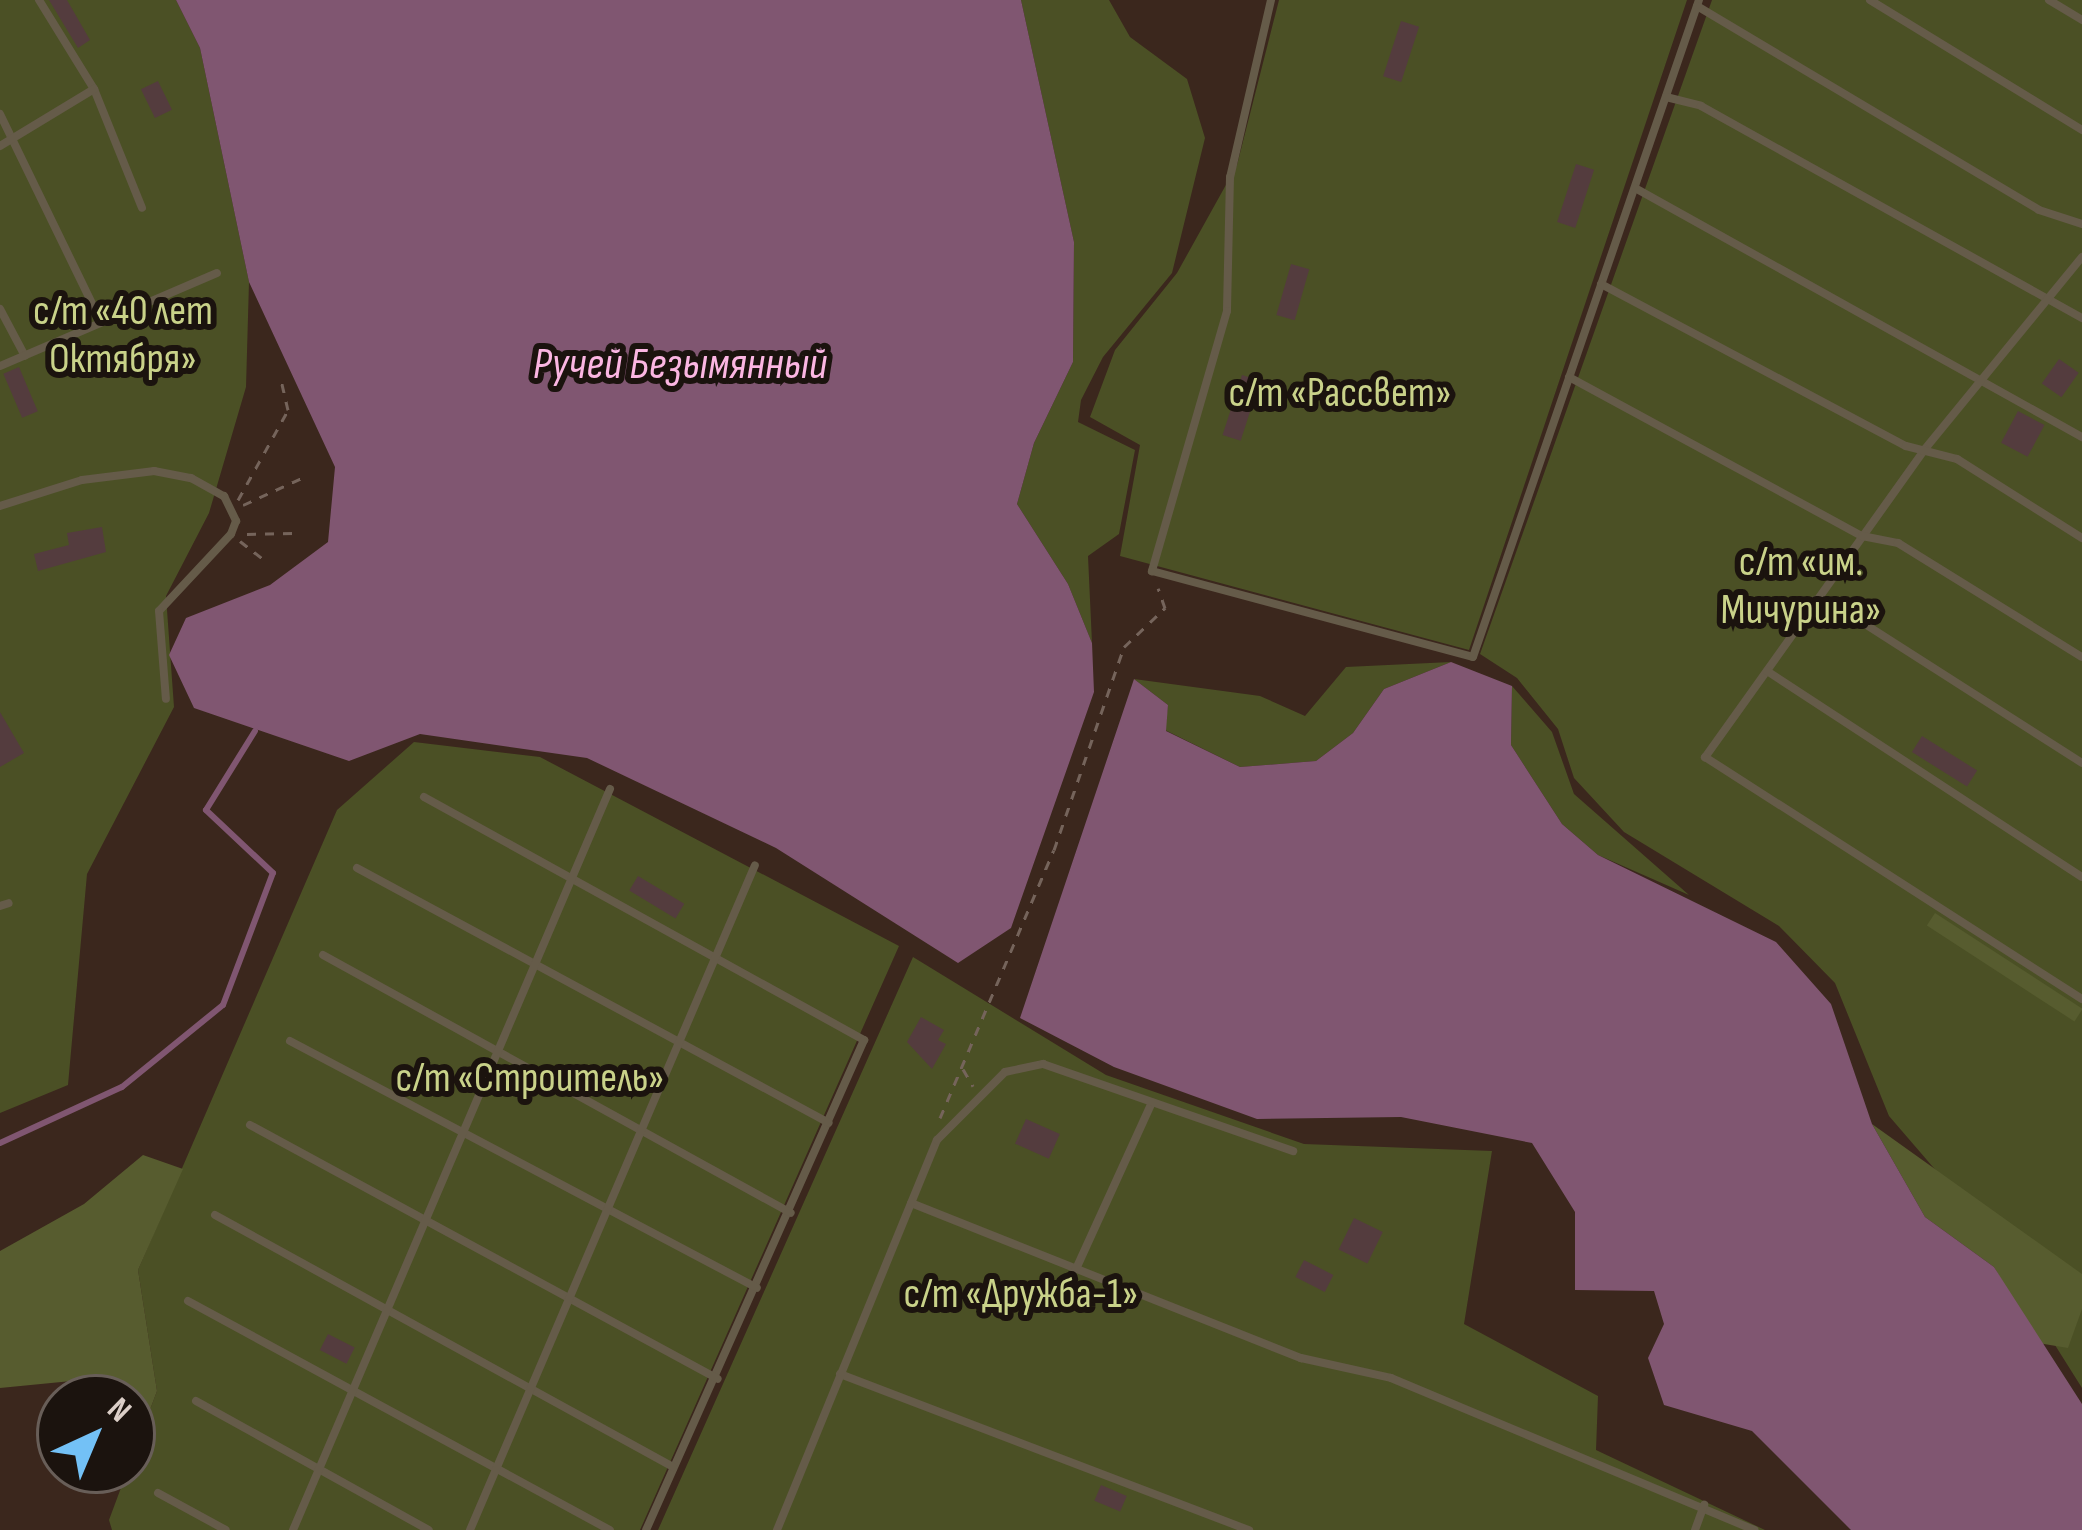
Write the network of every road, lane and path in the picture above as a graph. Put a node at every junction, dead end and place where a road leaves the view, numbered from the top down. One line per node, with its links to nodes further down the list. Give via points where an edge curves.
1 (39, 0): 7 (lane)
2 (1271, 0): 38 (lane, via 1230,177 1227,311)
3 (1870, 0): 10 (lane)
4 (2049, 0): 6 (lane)
5 (1698, 3): 8 (lane); 15 (lane, via 2039,210)
6 (2082, 20)
7 (94, 89): 11 (lane); 14 (lane)
8 (1666, 97): 13 (lane); 19 (lane, via 1701,106)
9 (0, 114): 11 (lane)
10 (2082, 130)
11 (14, 137): 12 (lane); 22 (lane)
12 (0, 146)
13 (1634, 188): 18 (lane); 25 (lane, via 1917,352)
14 (142, 208)
15 (2082, 224)
16 (2082, 256): 19 (lane)
17 (218, 273): 22 (lane)
18 (1601, 284): 26 (lane); 29 (lane)
19 (2048, 296): 21 (lane); 25 (lane)
20 (0, 309): 23 (lane)
21 (2082, 318)
22 (101, 322): 23 (lane)
23 (25, 356): 24 (lane)
24 (0, 366)
25 (1983, 375): 28 (lane); 29 (lane)
26 (1569, 377): 35 (lane); 38 (lane, via 1473,657)
27 (281, 379): 32 (path, via 288,410)
28 (2082, 437)
29 (1925, 449): 35 (lane); 36 (lane, via 1957,459)
30 (302, 478): 32 (path)
31 (0, 506): 32 (lane, via 82,480 154,471 191,478)
32 (233, 509): 34 (lane)
33 (294, 533): 34 (path)
34 (231, 534): 37 (path); 42 (lane, via 159,611)
35 (1862, 536): 39 (lane); 40 (lane, via 1898,543)
36 (2082, 538)
37 (267, 562)
38 (1152, 571): 53 (path, via 1165,608 1124,647 1054,850)
39 (1815, 600): 41 (lane); 43 (lane)
40 (2082, 657)
41 (1767, 670): 48 (lane); 54 (lane, via 1705,757)
42 (166, 699)
43 (2082, 763)
44 (610, 789): 49 (lane)
45 (424, 797): 49 (lane)
46 (755, 865): 51 (lane)
47 (357, 868): 52 (lane)
48 (2082, 878)
49 (572, 879): 51 (lane); 52 (lane)
50 (323, 955): 57 (lane)
51 (716, 958): 56 (lane); 61 (lane, via 863,1040)
52 (535, 965): 56 (lane); 57 (lane)
53 (999, 975)
54 (2082, 999)
55 (290, 1041): 63 (lane)
56 (680, 1043): 61 (lane); 64 (lane)
57 (499, 1050): 63 (lane); 64 (lane)
58 (963, 1070): 59 (path)
59 (977, 1093): 60 (lane, via 1005,1072 1043,1064); 66 (lane, via 937,1140)
60 (1152, 1102): 65 (lane); 71 (lane)
61 (829, 1124): 68 (lane)
62 (250, 1125): 70 (lane)
63 (464, 1131): 67 (lane); 70 (lane)
64 (642, 1131): 67 (lane); 68 (lane)
65 (1293, 1150)
66 (911, 1203): 71 (lane); 76 (lane)
67 (607, 1211): 72 (lane); 73 (lane)
68 (791, 1213): 72 (lane)
69 (215, 1216): 75 (lane)
70 (427, 1218): 73 (lane); 75 (lane)
71 (1076, 1269): 85 (lane, via 1301,1358 1390,1378)
72 (757, 1288): 77 (lane)
73 (570, 1298): 77 (lane); 78 (lane)
74 (188, 1301): 79 (lane)
75 (388, 1308): 78 (lane); 79 (lane)
76 (840, 1373): 92 (lane); 93 (lane)
77 (718, 1379): 81 (lane)
78 (531, 1389): 81 (lane); 82 (lane)
79 (352, 1390): 82 (lane); 83 (lane)
80 (196, 1401): 83 (lane)
81 (673, 1467): 91 (lane)
82 (496, 1468): 89 (lane); 90 (lane)
83 (319, 1469): 87 (lane); 88 (lane)
84 (158, 1493): 86 (lane)
85 (1704, 1505): 94 (lane); 95 (lane)
86 (226, 1530)
87 (293, 1530)
88 (429, 1530)
89 (470, 1530)
90 (610, 1530)
91 (646, 1530)
92 (777, 1530)
93 (1249, 1530)
94 (1695, 1530)
95 (1754, 1530)

